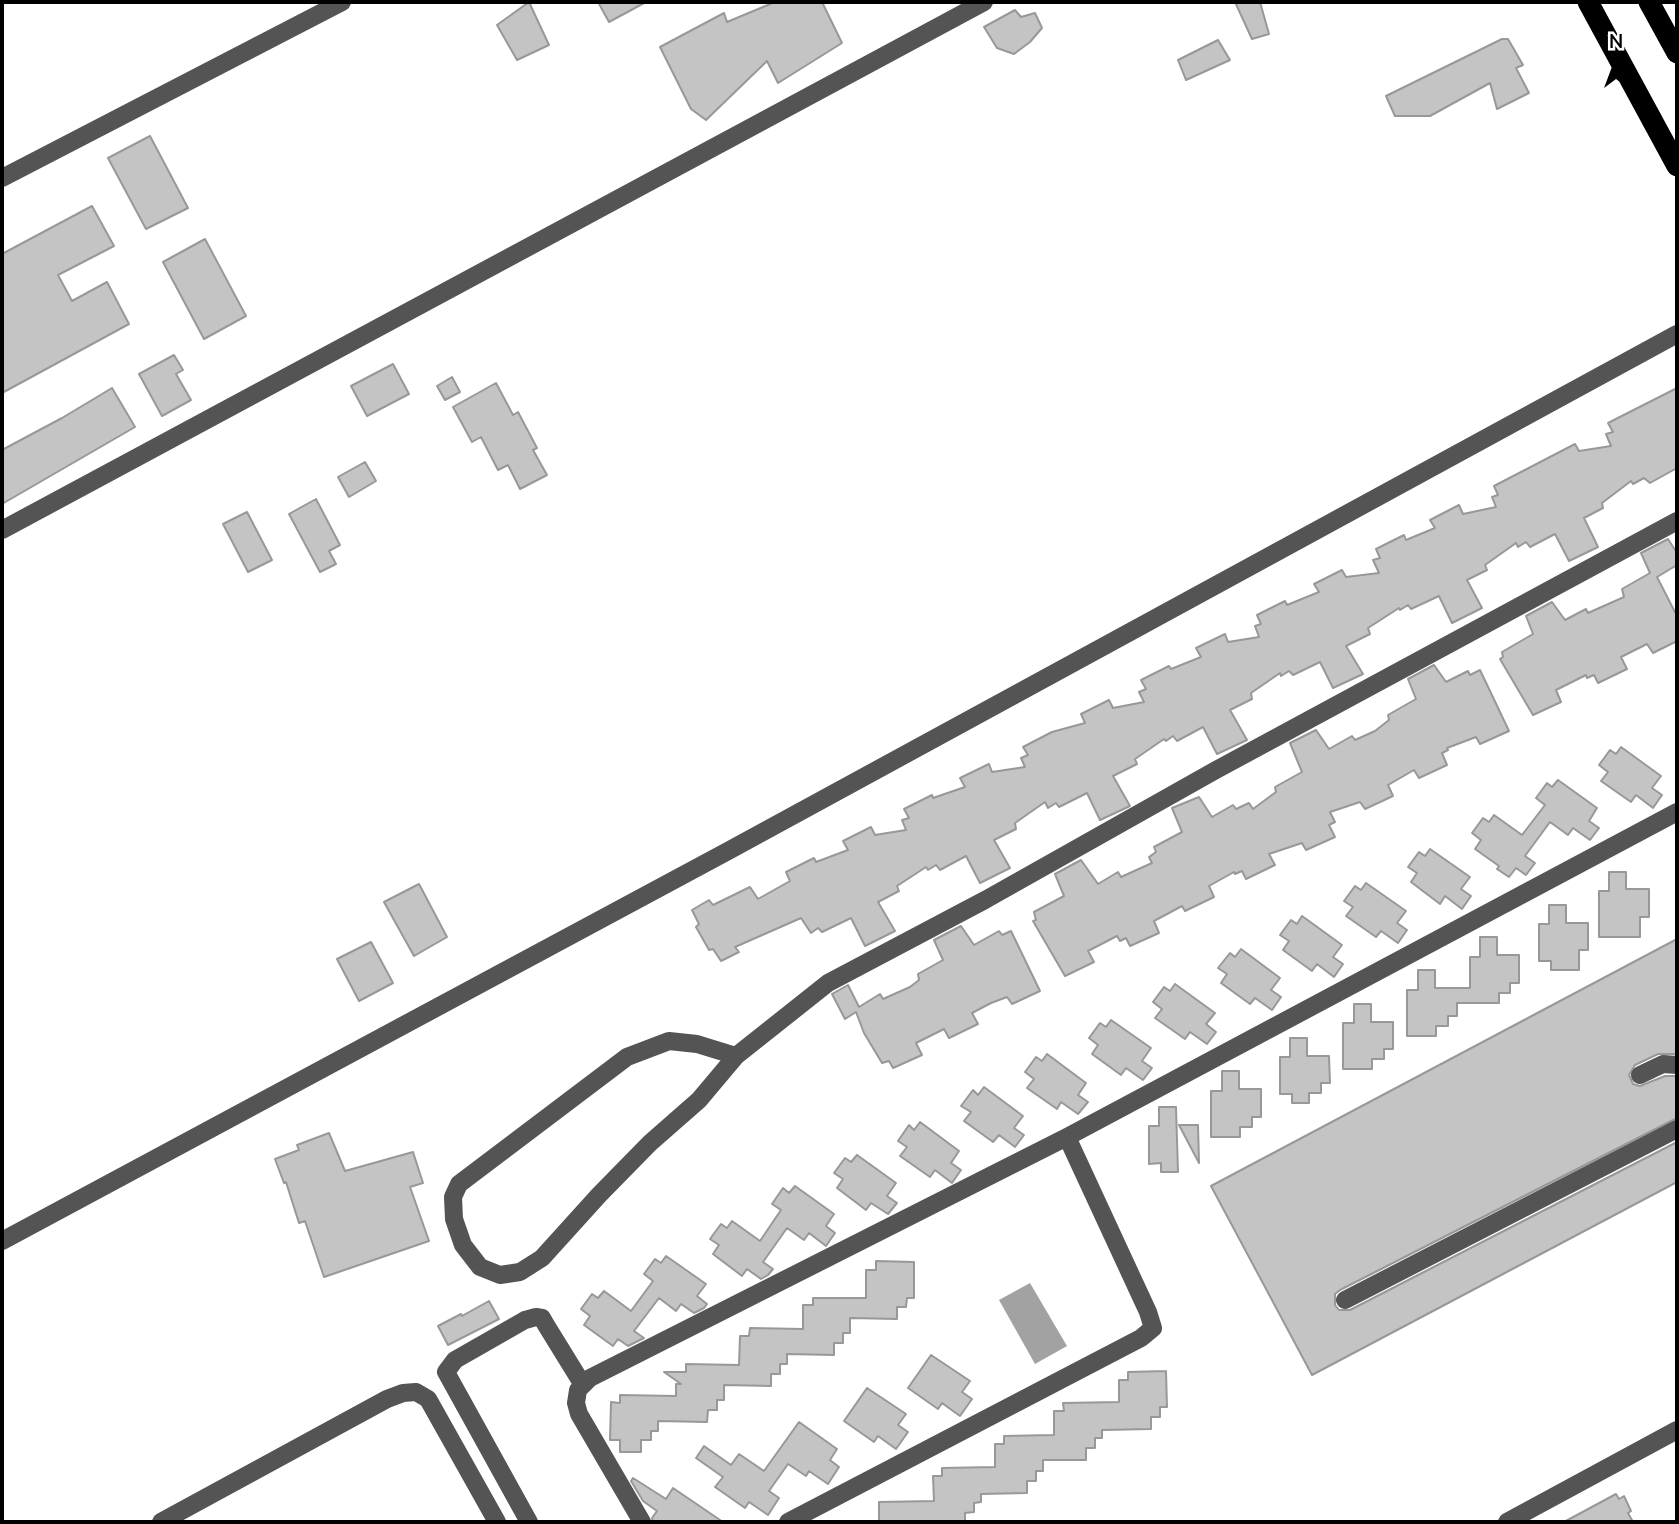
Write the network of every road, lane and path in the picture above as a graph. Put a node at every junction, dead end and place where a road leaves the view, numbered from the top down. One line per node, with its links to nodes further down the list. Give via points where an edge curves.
1 (342, 2): 7 (street)
2 (984, 2): 10 (street)
3 (1588, 2): 6 (highway)
4 (1649, 2): 5 (highway)
5 (1677, 53)
6 (1677, 166)
7 (2, 178)
8 (1677, 334): 17 (street)
9 (1677, 521): 12 (street, via 828,983)
10 (2, 530)
11 (1677, 812): 16 (street)
12 (736, 1056): 12 (street, via 699,1100 607,1186 542,1258 520,1272 500,1275 480,1267 463,1245 454,1219 453,1196 458,1184 627,1057 669,1041)
13 (1677, 1065): 14 (street, via 1663,1064)
14 (1640, 1075)
15 (1677, 1129): 18 (street)
16 (1067, 1137): 19 (street); 25 (street, via 1153,1328)
17 (2, 1241)
18 (1345, 1300)
19 (583, 1385): 23 (street, via 542,1318 536,1317 455,1360 446,1372); 24 (street, via 576,1403 579,1414)
20 (1677, 1430): 26 (street)
21 (161, 1522): 22 (street, via 387,1399 416,1392 428,1399)
22 (497, 1522)
23 (529, 1522)
24 (642, 1522)
25 (788, 1522)
26 (1507, 1522)

